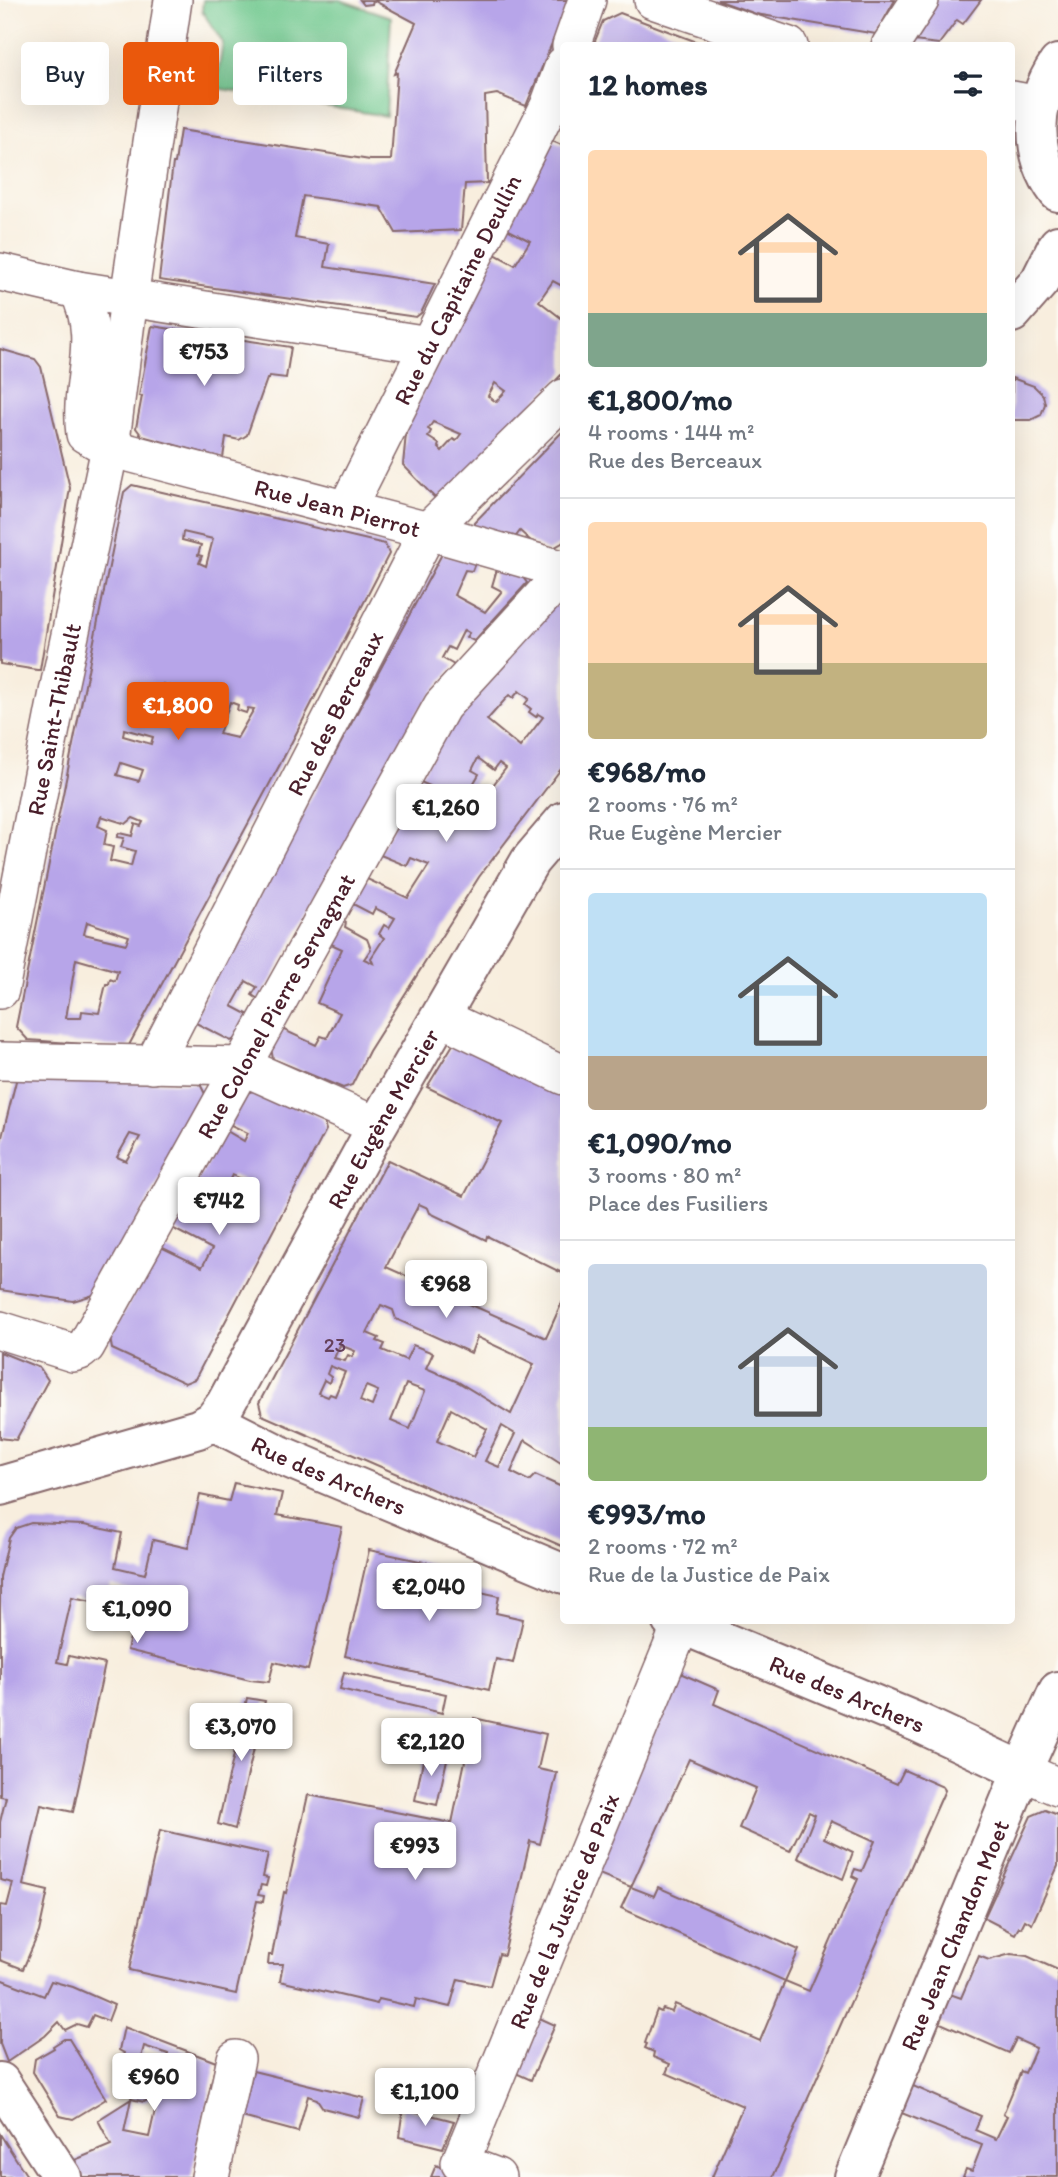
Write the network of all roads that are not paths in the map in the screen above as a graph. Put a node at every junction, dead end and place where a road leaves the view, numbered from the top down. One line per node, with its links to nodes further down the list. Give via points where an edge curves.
1 (173, 0): 15 (street, Rue Saint-Thibault)
2 (587, 0): 5 (street)
3 (653, 0): 6 (street)
4 (920, 0): 7 (street)
5 (572, 42)
6 (777, 42)
7 (893, 42)
8 (1058, 64): 10 (main road)
9 (560, 76): 17 (street, Rue du Capitaine Deullin)
10 (1025, 102): 11 (main road, via 1042,163)
11 (1058, 192)
12 (1058, 245): 16 (main road, via 1040,281)
13 (0, 272): 14 (street)
14 (78, 290): 15 (street); 19 (street, via 86,305 91,337 82,412 85,434)
15 (129, 298): 17 (street); 19 (street, Rue Saint-Thibault)
16 (1015, 310)
17 (429, 345): 20 (street, Rue du Capitaine Deullin)
18 (560, 402): 21 (street, Rue des Berceaux)
19 (110, 448): 20 (street, Rue Jean Pierrot); 25 (street, Rue Saint-Thibault)
20 (346, 510): 21 (street, Rue Jean Pierrot)
21 (428, 531): 22 (street, Rue Jean Pierrot); 28 (street, Rue des Berceaux)
22 (560, 570)
23 (560, 575): 29 (street, Rue Colonel Pierre Servagnat, via 442,705)
24 (560, 826): 26 (main road, Rue Eugène Mercier, via 530,861)
25 (0, 990)
26 (440, 1017): 30 (street); 31 (main road, Rue Eugène Mercier)
27 (0, 1060): 28 (street)
28 (153, 1065): 29 (street)
29 (242, 1066): 31 (street); 32 (street, Rue Colonel Pierre Servagnat, via 86,1346 74,1353)
30 (560, 1074)
31 (377, 1126): 33 (main road, Rue Eugène Mercier)
32 (0, 1330)
33 (214, 1421): 35 (main road, via 198,1430); 38 (main road, Rue des Archers, via 278,1454)
34 (0, 1462): 35 (main road)
35 (59, 1470): 36 (main road); 37 (main road)
36 (0, 1486)
37 (0, 1512)
38 (560, 1572)
39 (676, 1624): 48 (street, Rue de la Justice de Paix, via 460,2163)
40 (678, 1624): 42 (main road, Rue des Archers)
41 (1058, 1691): 42 (main road, Rue Jean Chandon Moet)
42 (1023, 1771): 43 (street); 49 (main road, Rue Jean Chandon Moet)
43 (1058, 1787)
44 (236, 2059): 47 (street)
45 (0, 2082): 46 (main road)
46 (62, 2177)
47 (210, 2177)
48 (497, 2177)
49 (854, 2177)

